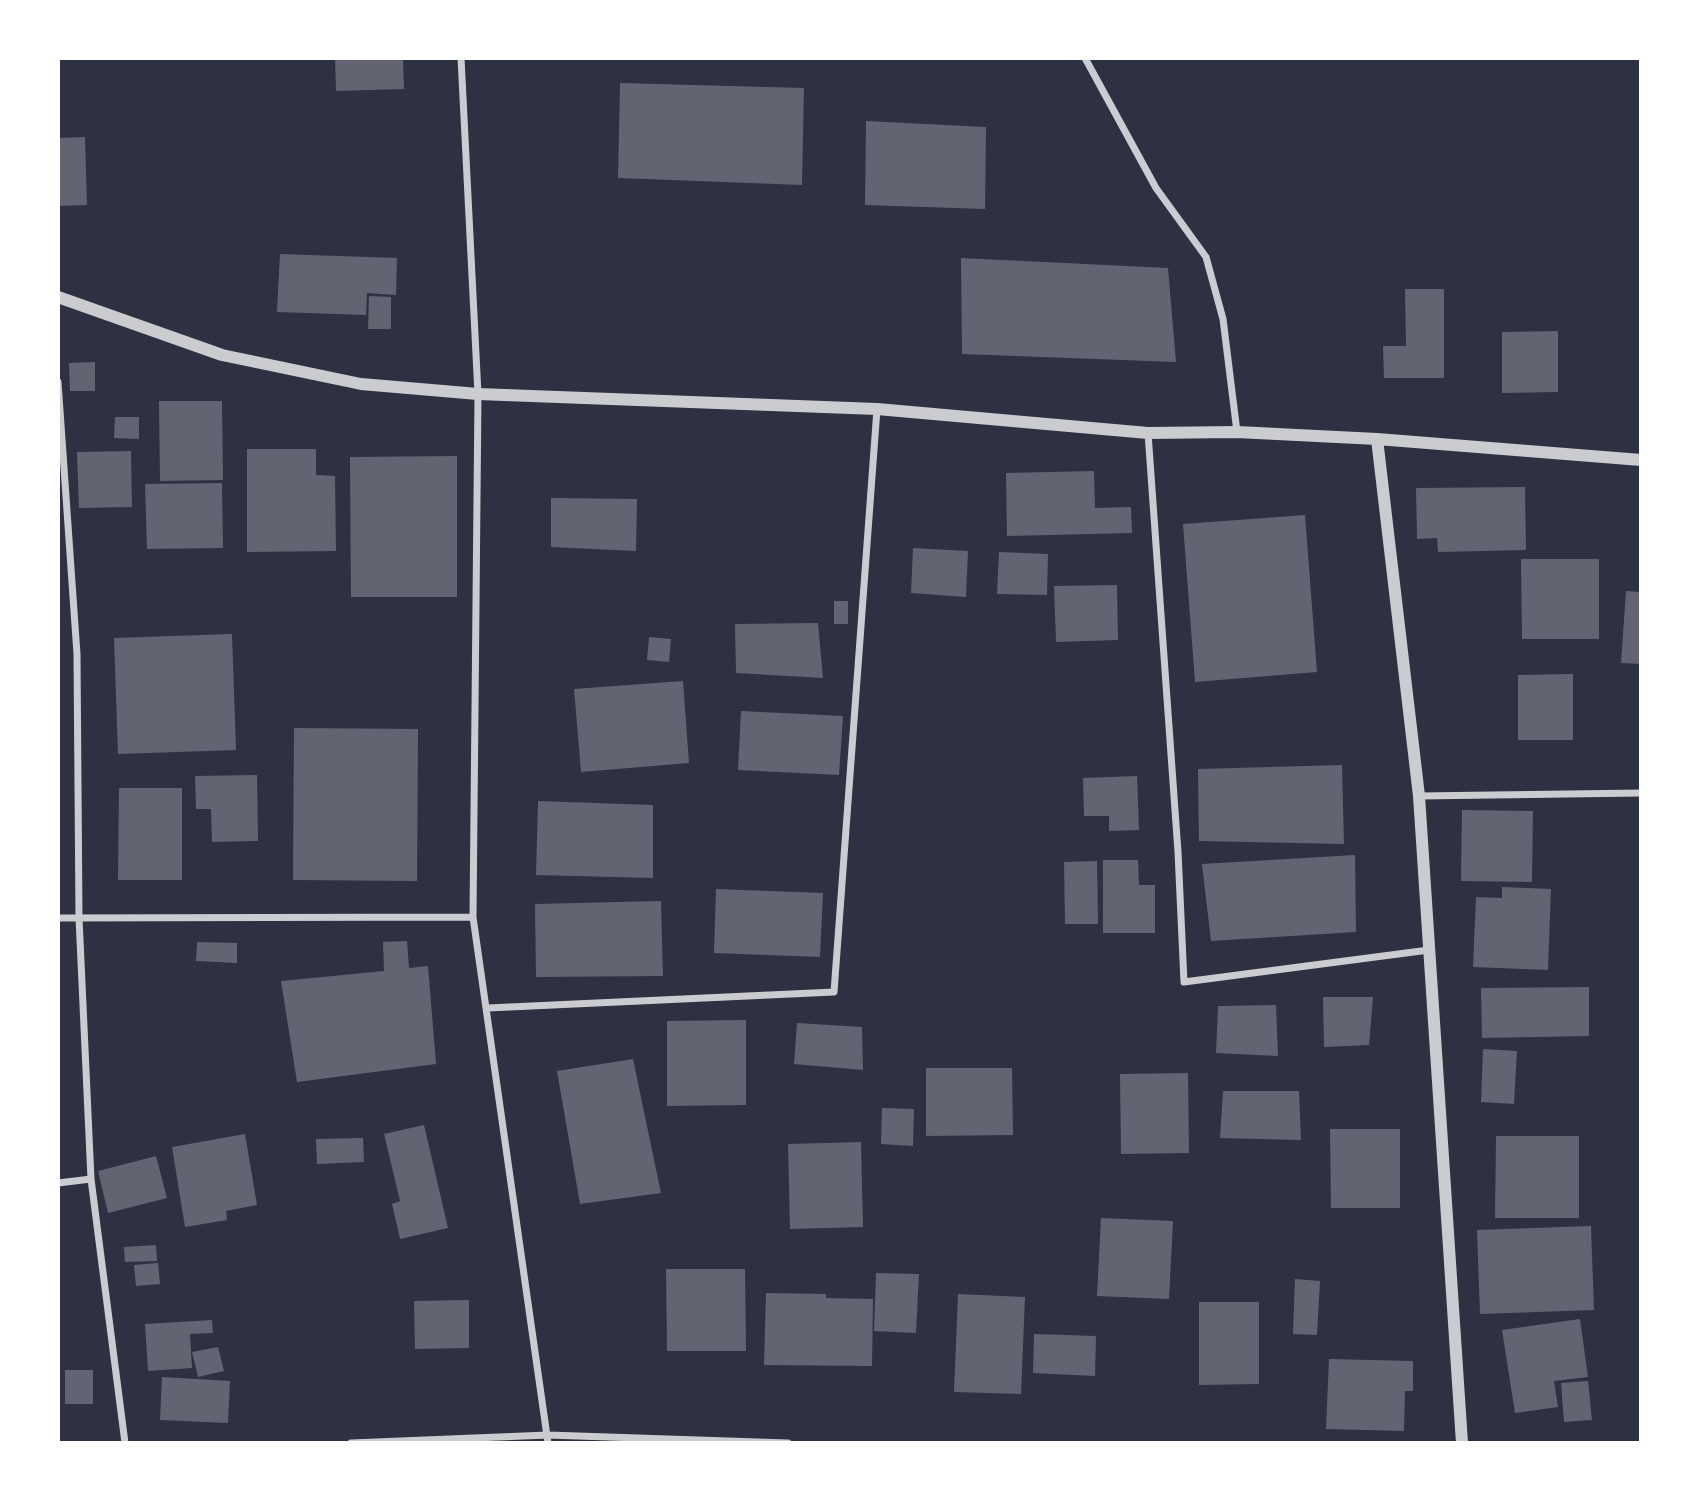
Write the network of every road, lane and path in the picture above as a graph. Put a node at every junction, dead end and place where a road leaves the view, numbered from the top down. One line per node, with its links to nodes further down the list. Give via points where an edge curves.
1 (461, 58): 5 (street)
2 (1085, 58): 7 (street, via 1156,187 1206,257 1223,319)
3 (58, 297): 5 (street, via 222,355 361,384)
4 (58, 382): 15 (street, via 77,654)
5 (478, 394): 6 (street); 13 (street)
6 (877, 409): 8 (street); 17 (street, via 834,992)
7 (1237, 432): 8 (street); 9 (street)
8 (1148, 433): 16 (street, via 1184,982)
9 (1377, 439): 10 (street); 12 (street)
10 (1641, 460)
11 (1641, 793): 12 (street)
12 (1419, 796): 16 (street)
13 (473, 917): 15 (street); 17 (street)
14 (58, 918): 15 (street)
15 (79, 918): 18 (street)
16 (1429, 950): 24 (street)
17 (488, 1008): 20 (street)
18 (90, 1180): 19 (street); 21 (street)
19 (58, 1183)
20 (548, 1439): 22 (street); 23 (street)
21 (125, 1443)
22 (351, 1443)
23 (788, 1443)
24 (1462, 1443)

